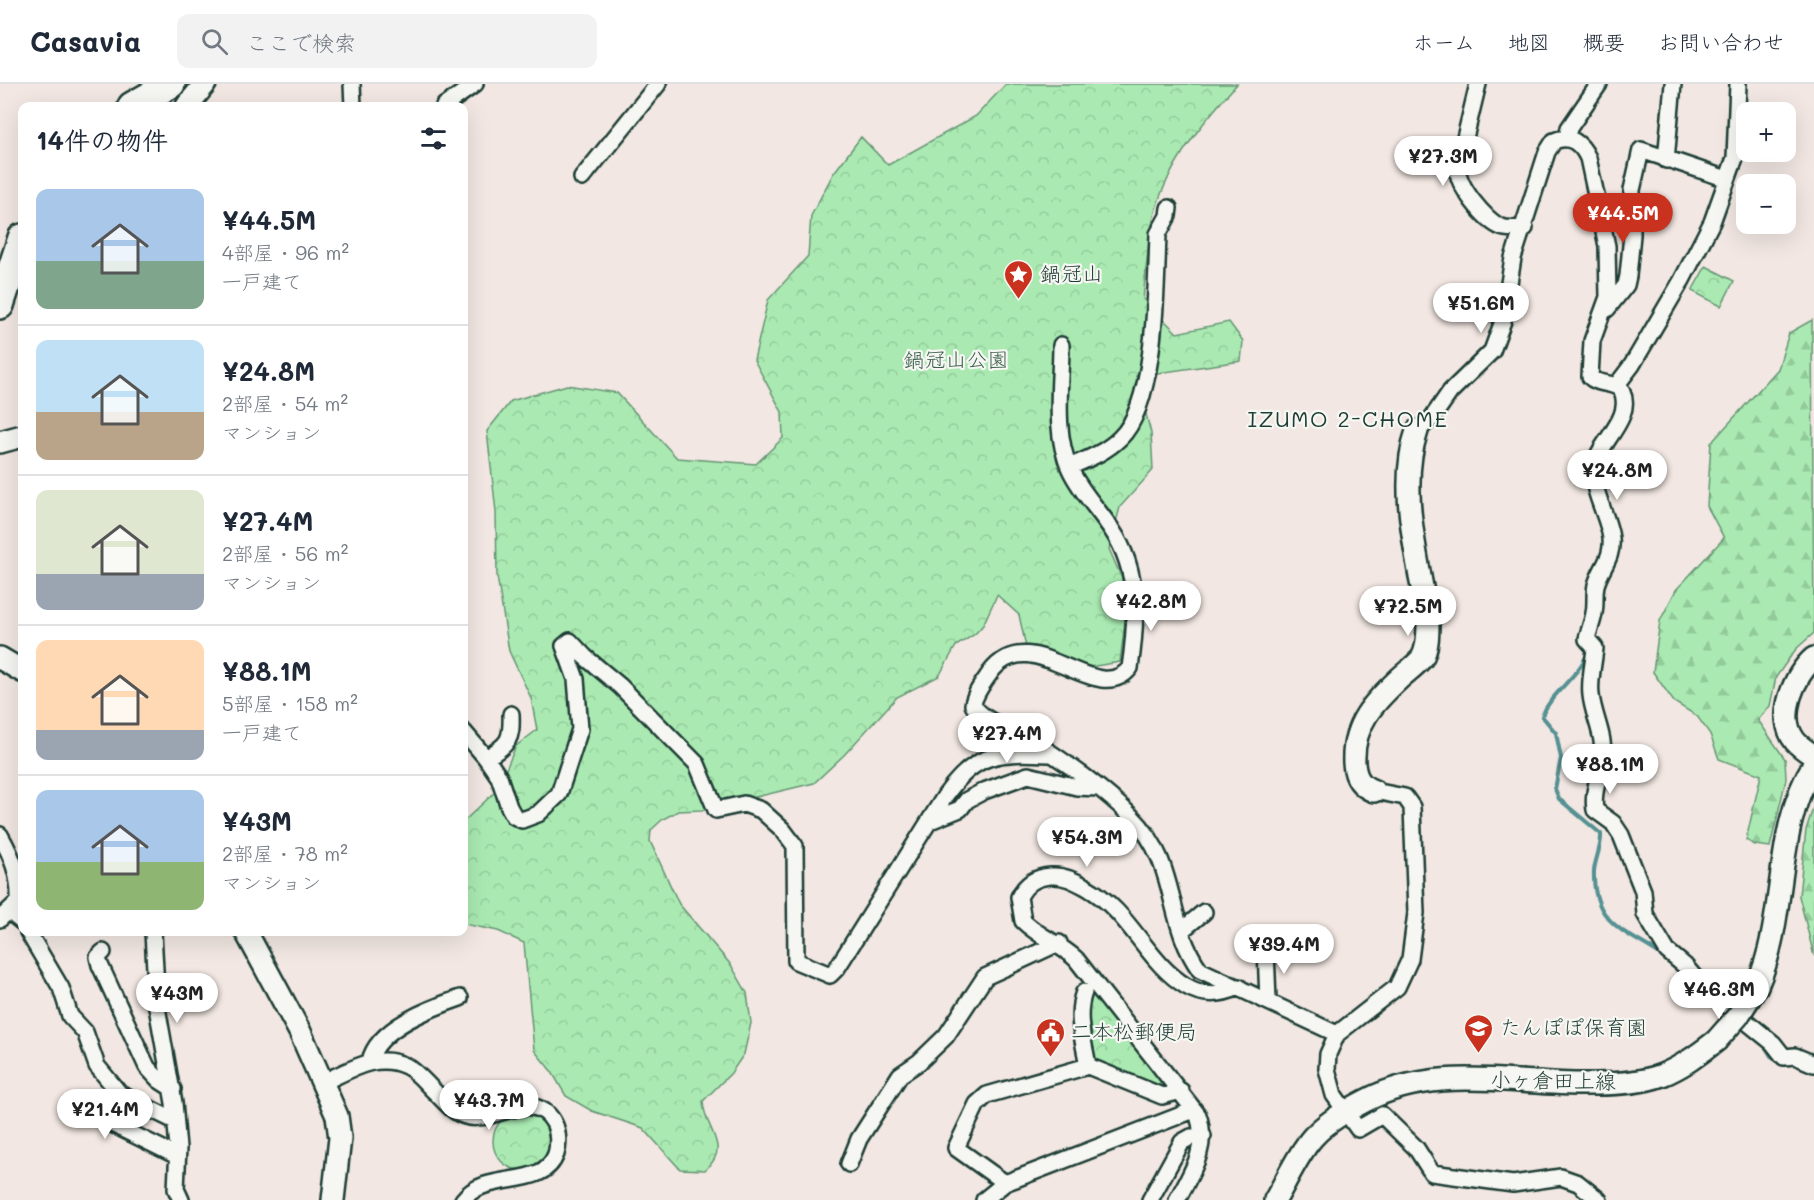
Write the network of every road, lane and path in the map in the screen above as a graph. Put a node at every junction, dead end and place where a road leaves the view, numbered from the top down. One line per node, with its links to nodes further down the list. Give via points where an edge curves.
1 (171, 84): 10 (highway)
2 (204, 84): 11 (street)
3 (352, 84): 12 (street)
4 (475, 84): 13 (street)
5 (658, 84): 16 (street)
6 (1478, 84): 19 (street, via 1458,180 1495,224)
7 (1599, 84): 14 (street, via 1569,128)
8 (1672, 84): 15 (street)
9 (1738, 84): 17 (street, via 1735,158)
10 (139, 102)
11 (191, 102)
12 (353, 102)
13 (450, 102)
14 (1567, 138): 19 (street, via 1551,144); 22 (street, via 1583,148 1588,158 1607,246 1608,297)
15 (1665, 160): 17 (street); 22 (street, via 1641,150 1632,190 1626,285)
16 (582, 178)
17 (1727, 179): 24 (street, via 1698,251)
18 (1169, 208): 28 (street, via 1158,234 1148,369 1136,414 1122,436 1100,454)
19 (1525, 228): 25 (street, via 1510,272 1501,331 1492,351)
20 (18, 250): 21 (highway)
21 (0, 305)
22 (1603, 314): 24 (street, via 1592,341 1590,377)
23 (1061, 345): 28 (street, via 1060,419)
24 (1616, 386): 59 (street, via 1622,391 1623,410 1594,466 1594,480 1611,538 1611,555 1596,587 1595,611 1587,639 1592,644 1591,694 1602,737 1595,810 1613,823 1621,835 1643,891 1645,914 1667,951 1784,1057 1795,1056)
25 (1417, 431): 39 (street, via 1409,462 1409,491 1428,636 1422,657 1375,702 1359,724 1354,771 1362,785)
26 (18, 436): 27 (street)
27 (0, 442)
28 (1069, 467): 34 (street, via 1114,533 1132,575 1136,604 1130,668 1120,677 1105,681 1017,653 1000,660 973,700 980,714 1027,737)
29 (0, 658): 31 (street)
30 (1814, 658): 35 (street, via 1796,681 1788,717 1794,740)
31 (18, 669)
32 (511, 714): 36 (street, via 512,732 506,746)
33 (468, 737): 36 (street)
34 (1050, 754): 38 (street); 40 (street, via 995,754 973,764 955,781)
35 (1814, 756)
36 (486, 758): 40 (street, via 499,777 514,816 522,820 538,814 559,794 580,729 576,679 564,646 570,641 697,765 716,810 744,804 761,810 783,830 795,846 796,961 830,975)
37 (1814, 764): 66 (street, 小ヶ倉田上線, bridge, via 1792,818 1774,937 1757,986 1738,1016 1692,1060 1662,1075 1641,1080 1577,1084 1428,1080 1398,1086)
38 (1099, 788): 40 (street, via 1028,776 984,790 960,809); 46 (street, via 1134,819 1162,860)
39 (1374, 791): 57 (street, via 1396,794 1409,800 1412,807 1415,933 1410,959 1396,987)
40 (930, 821)
41 (0, 835): 42 (street)
42 (18, 883)
43 (18, 902): 45 (street)
44 (1204, 912): 46 (street)
45 (5, 915)
46 (1181, 931): 53 (street, via 1200,970)
47 (30, 936): 64 (street, via 61,988 70,1016 85,1032 97,1066)
48 (153, 936): 62 (street, via 157,1007)
49 (248, 936): 61 (street)
50 (1059, 943): 53 (street, via 1031,928 1020,913 1022,890 1030,881 1044,876 1059,875 1076,881 1109,901 1168,972 1187,987 1205,994 1223,994); 63 (street, via 1096,982); 70 (street, via 985,977 946,1036 900,1075 859,1139)
51 (1266, 949): 56 (street)
52 (103, 952): 62 (street, via 98,957 100,965 147,1067)
53 (1239, 987): 56 (street)
54 (1084, 992): 60 (street, via 1079,1018)
55 (460, 998): 58 (street, via 412,1015 372,1052)
56 (1268, 1001): 57 (street)
57 (1337, 1034): 66 (street, via 1328,1054 1327,1069 1334,1095)
58 (370, 1061): 61 (street); 74 (street, via 408,1066 462,1115 477,1117 524,1106 550,1117 557,1134 556,1153 543,1171 475,1187)
59 (1814, 1064)
60 (1088, 1066): 63 (street, via 1162,1096); 71 (street, via 987,1095 977,1104 956,1148)
61 (324, 1082): 73 (street, via 337,1116 340,1138)
62 (173, 1089): 67 (street)
63 (1180, 1091): 65 (street)
64 (120, 1094): 67 (street); 69 (street, via 102,1119)
65 (1194, 1110): 68 (street); 71 (street)
66 (1344, 1111): 79 (street, 小ヶ倉田上線, via 1313,1137); 80 (street, via 1358,1129 1382,1114 1416,1148 1432,1173 1439,1176 1513,1184 1561,1177 1578,1183)
67 (175, 1121): 69 (street)
68 (1203, 1136): 77 (street, via 1182,1142); 78 (street, via 1200,1157)
69 (177, 1156): 72 (street, via 176,1189)
70 (849, 1164)
71 (1005, 1183): 75 (street); 76 (street)
72 (181, 1200)
73 (333, 1200)
74 (463, 1200)
75 (984, 1200)
76 (1003, 1200)
77 (1150, 1200)
78 (1177, 1200)
79 (1275, 1200)
80 (1599, 1200)

